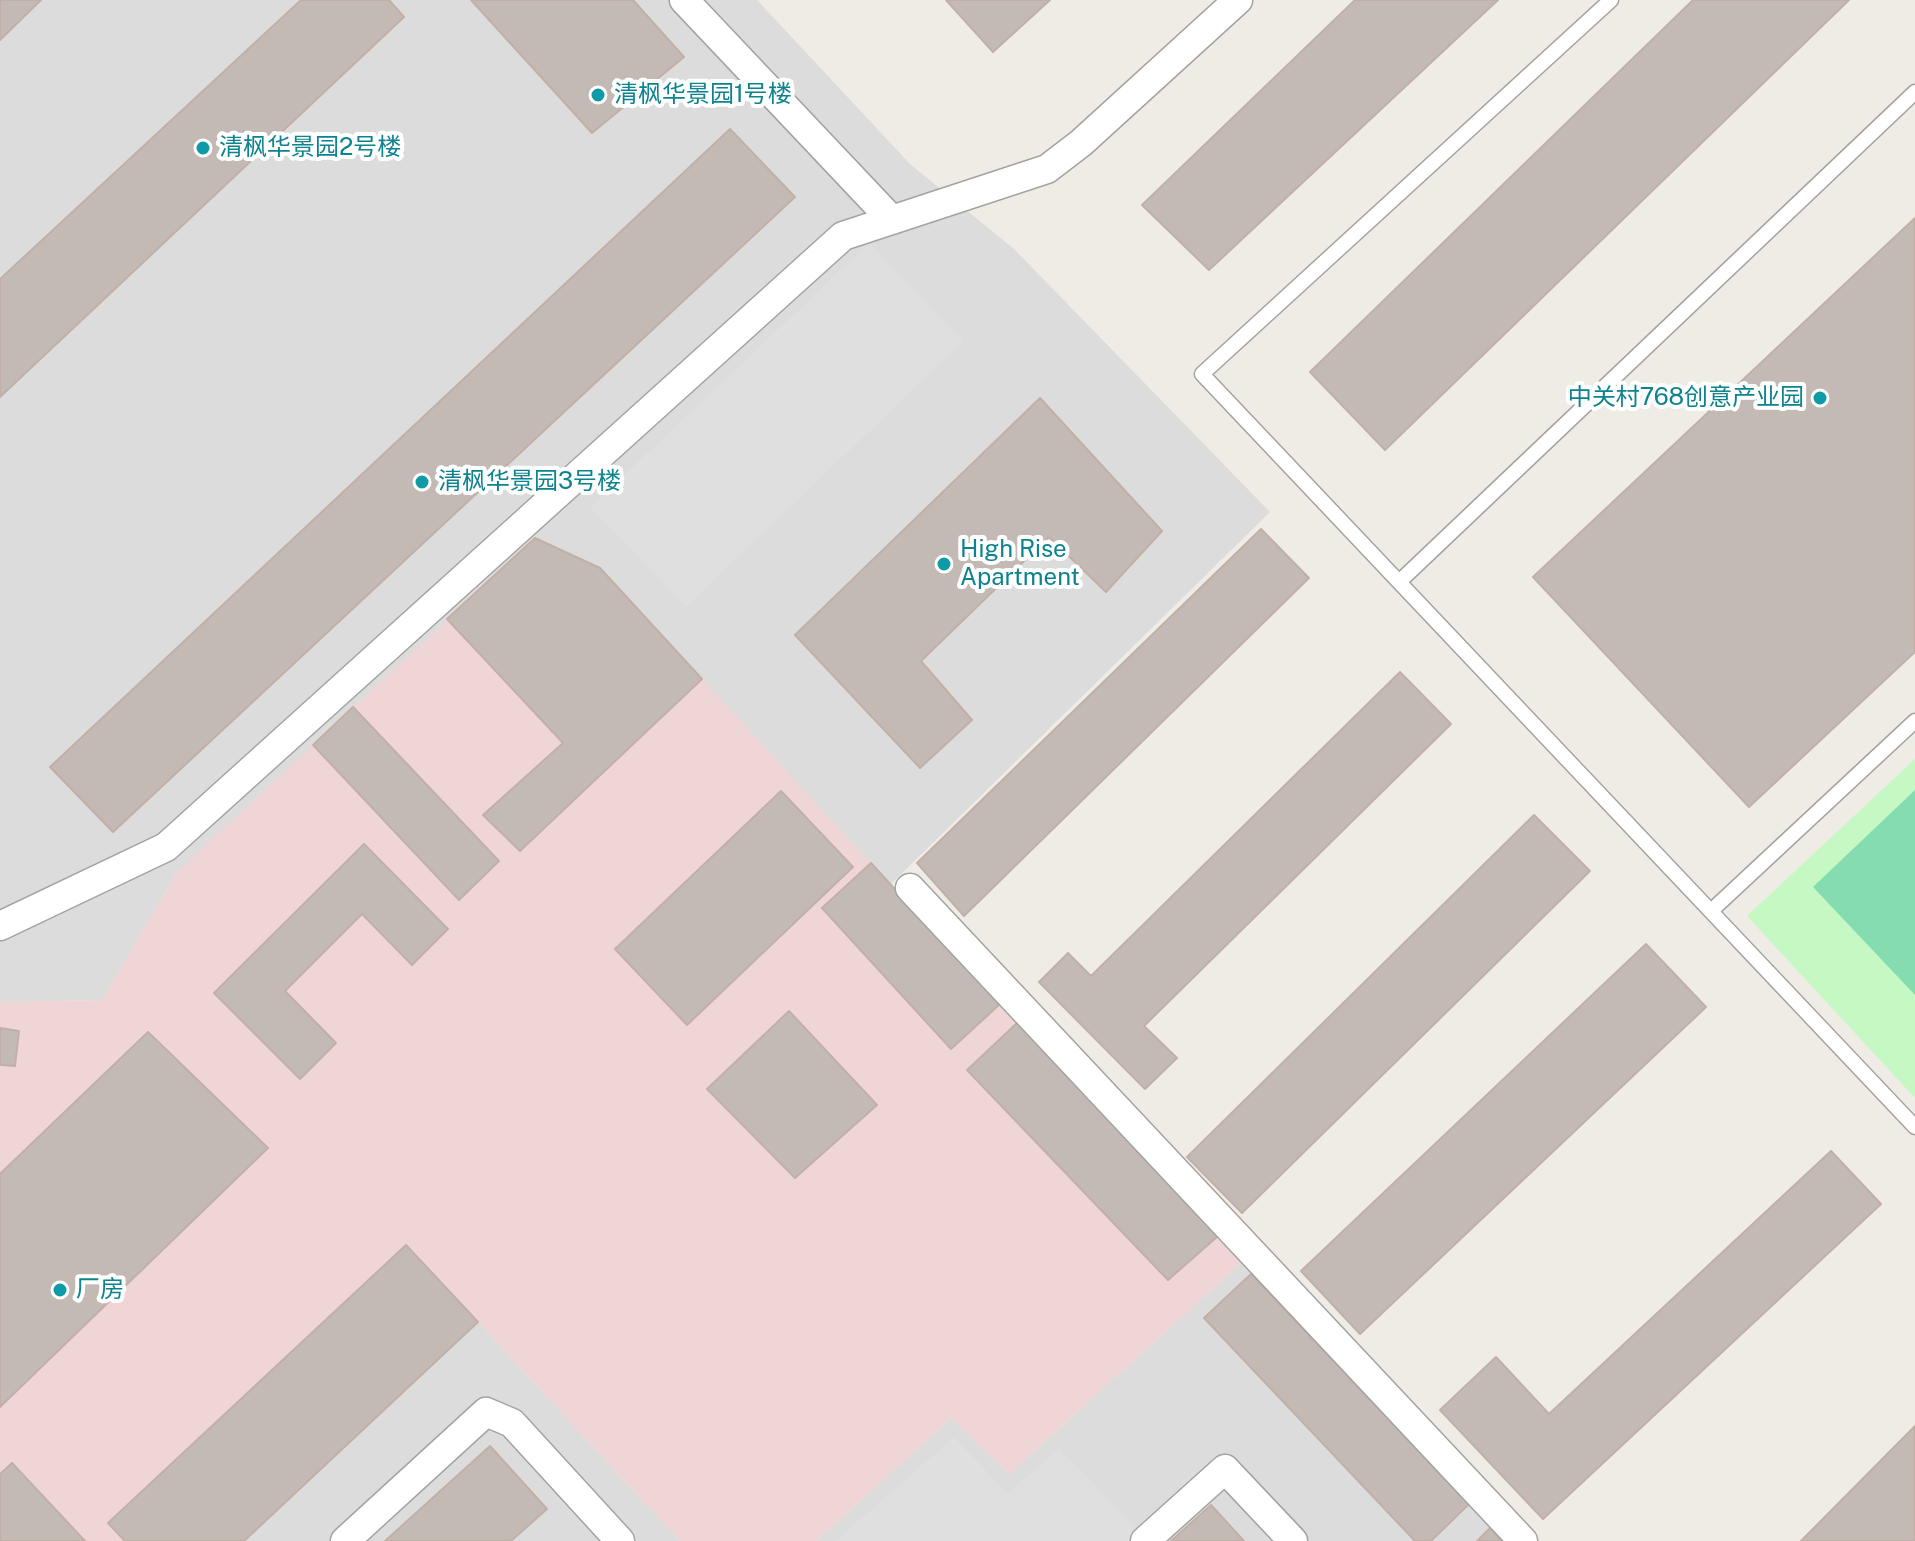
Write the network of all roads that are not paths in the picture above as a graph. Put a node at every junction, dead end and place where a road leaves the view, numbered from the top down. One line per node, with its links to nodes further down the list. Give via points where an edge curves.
1 (684, 0): 5 (street)
2 (1238, 0): 5 (street, via 1047,169)
3 (1611, 0): 6 (lane, via 1202,374)
4 (1915, 92): 6 (lane)
5 (892, 220): 10 (street, via 843,236 166,847)
6 (1399, 582): 9 (lane)
7 (1915, 721): 9 (lane)
8 (910, 888): 16 (street)
9 (1711, 911): 11 (lane)
10 (0, 926)
11 (1915, 1127)
12 (345, 1541): 13 (street, via 486,1412 512,1423)
13 (620, 1541)
14 (1145, 1541): 15 (street, via 1225,1469)
15 (1293, 1541)
16 (1523, 1541)

